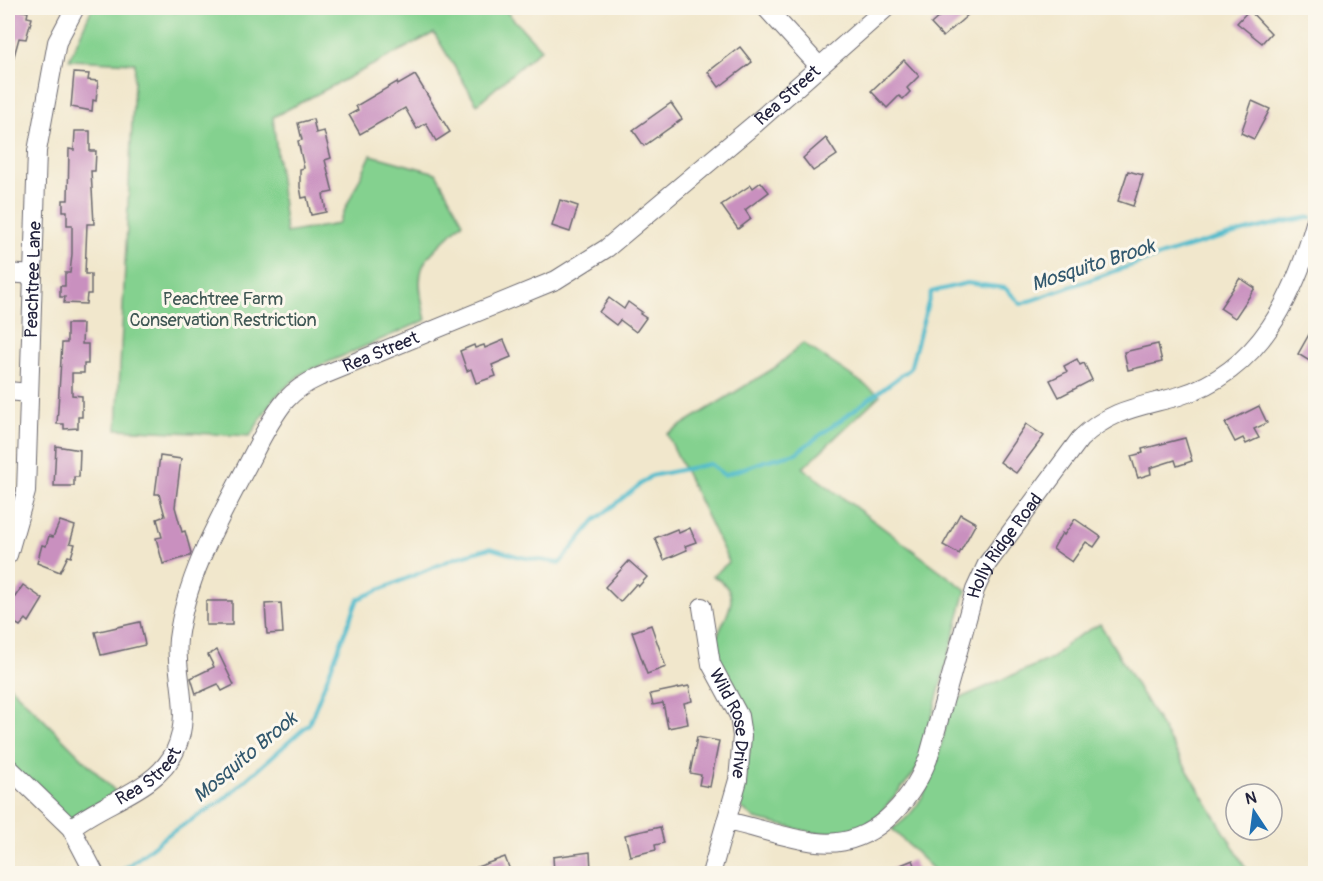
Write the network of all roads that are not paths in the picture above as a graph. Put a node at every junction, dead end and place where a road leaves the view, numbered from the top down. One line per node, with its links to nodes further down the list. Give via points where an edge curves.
1 (75, 8): 7 (street, Peachtree Lane, via 57,42 37,151)
2 (766, 8): 4 (street)
3 (886, 8): 4 (street, Rea Street)
4 (819, 66): 14 (street, Rea Street, via 649,215 581,265 504,303 320,377 286,400 259,443 196,568 178,639 184,704 175,750 156,775 122,798 89,812)
5 (1315, 223): 13 (street, Holly Ridge Road, via 1289,296 1266,336 1247,357 1194,391 1122,410 1092,427 987,564 966,617 928,759 915,786 893,814 860,836 819,843)
6 (8, 273): 7 (street)
7 (33, 275): 9 (street, Peachtree Lane)
8 (8, 391): 9 (street)
9 (29, 393): 10 (street, Peachtree Lane, via 26,492)
10 (8, 555)
11 (702, 607): 13 (street, Wild Rose Drive, via 711,664 740,716 738,780)
12 (8, 767): 14 (street)
13 (726, 821): 16 (street, Wild Rose Drive)
14 (71, 828): 15 (street)
15 (95, 873)
16 (711, 873)

